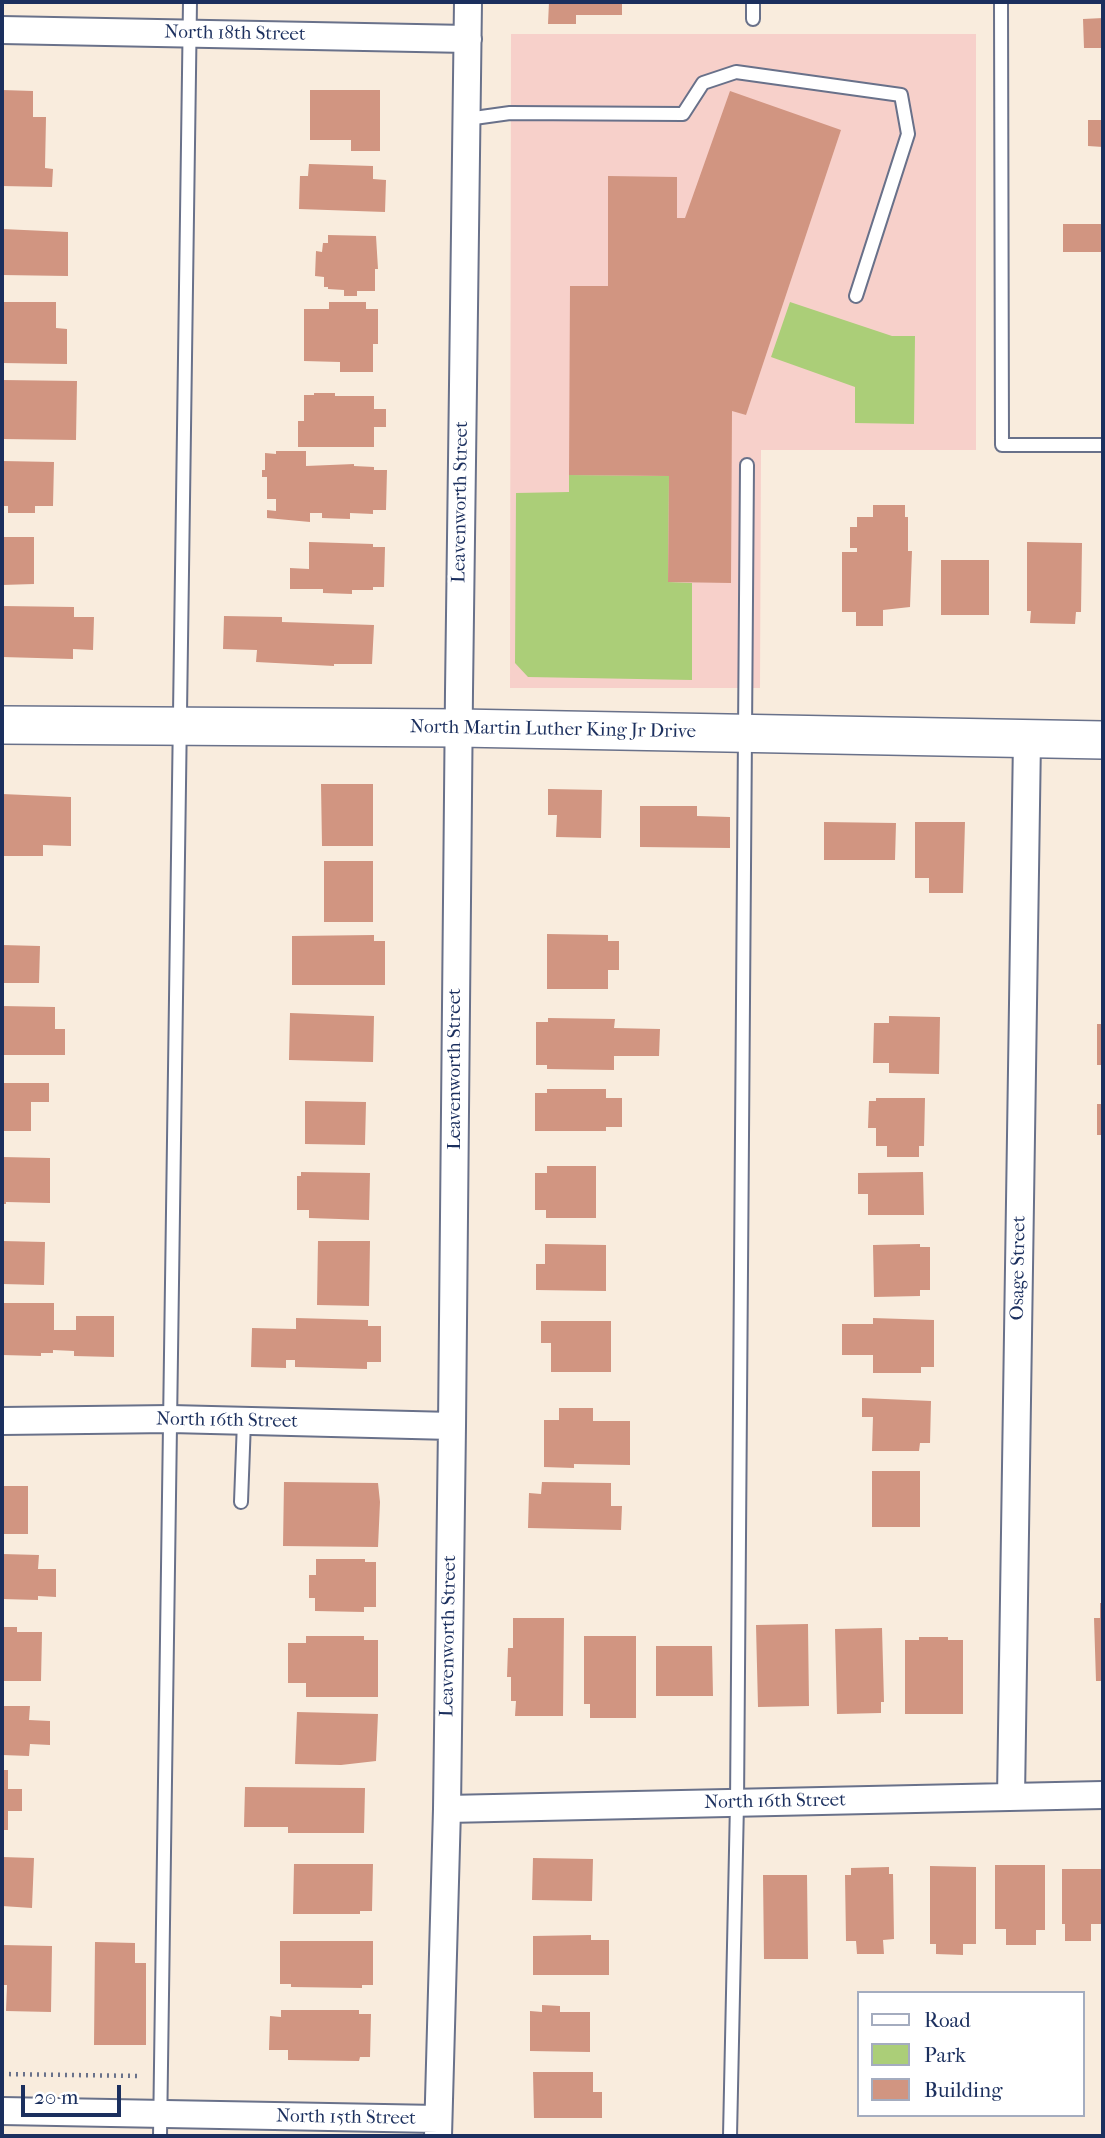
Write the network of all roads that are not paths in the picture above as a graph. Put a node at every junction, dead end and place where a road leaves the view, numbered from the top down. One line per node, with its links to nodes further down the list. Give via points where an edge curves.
1 (190, 2): 7 (lane)
2 (468, 2): 8 (street, Leavenworth Street)
3 (753, 2): 5 (lane)
4 (1001, 2): 11 (lane, via 1002,445)
5 (753, 19)
6 (2, 30): 7 (street, North 18th Street)
7 (190, 34): 8 (street, North 18th Street); 14 (lane)
8 (468, 39): 9 (street, Leavenworth Street)
9 (467, 119): 10 (lane, via 510,113 683,114 703,83 736,72 901,95 908,134); 15 (street, Leavenworth Street)
10 (856, 296)
11 (1103, 445)
12 (747, 466): 16 (lane)
13 (2, 725): 14 (street, North Martin Luther King Jr Drive)
14 (179, 726): 15 (street, North Martin Luther King Jr Drive); 19 (lane)
15 (458, 728): 16 (street, North Martin Luther King Jr Drive); 22 (street, Leavenworth Street)
16 (746, 733): 17 (street, North Martin Luther King Jr Drive); 26 (lane)
17 (1027, 739): 18 (street, North Martin Luther King Jr Drive); 25 (street, Osage Street)
18 (1103, 740)
19 (172, 1419): 20 (street, North 16th Street); 21 (street, North 16th Street); 29 (lane)
20 (2, 1421)
21 (244, 1421): 22 (street, North 16th Street); 23 (lane)
22 (452, 1426): 27 (street, Leavenworth Street)
23 (242, 1502)
24 (1103, 1796): 25 (street, North 16th Street)
25 (1011, 1797): 26 (street, North 16th Street)
26 (737, 1803): 27 (street, North 16th Street); 31 (lane)
27 (447, 1809): 30 (street, Leavenworth Street)
28 (2, 2111): 29 (street, North 15th Street)
29 (160, 2125): 30 (street, North 15th Street)
30 (438, 2128)
31 (730, 2136)

